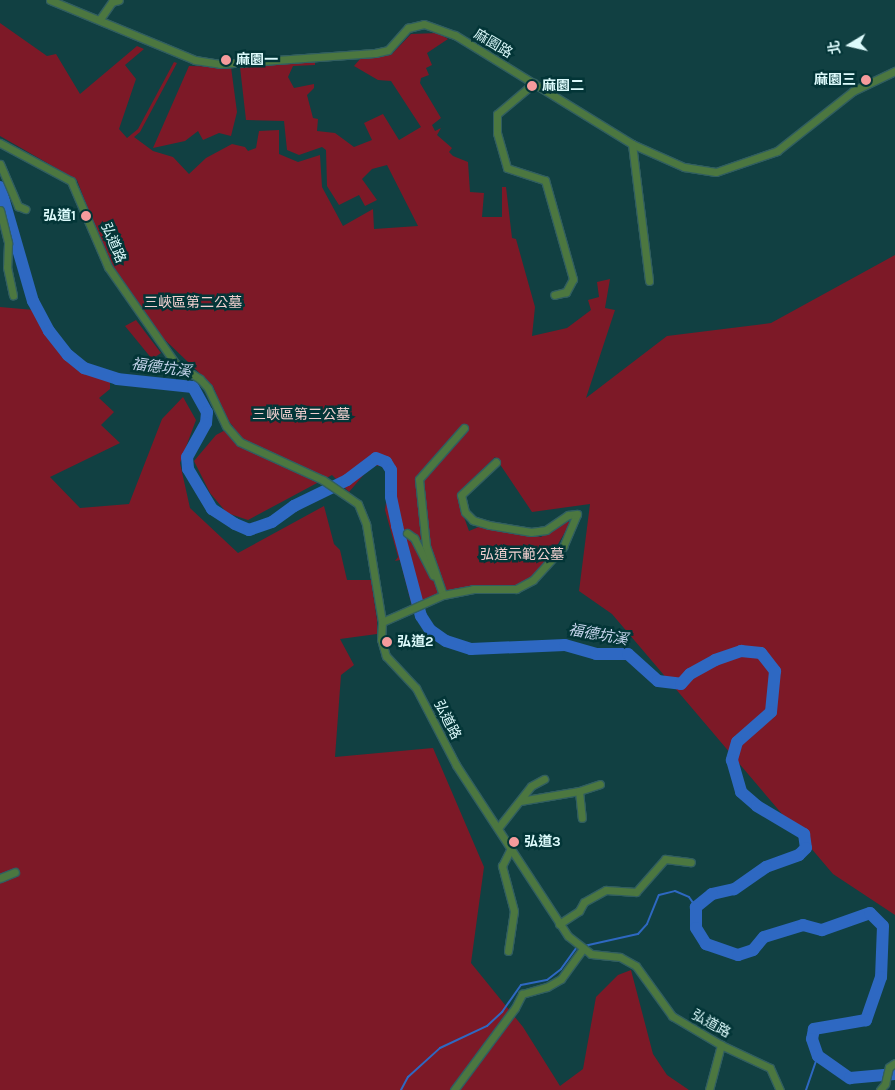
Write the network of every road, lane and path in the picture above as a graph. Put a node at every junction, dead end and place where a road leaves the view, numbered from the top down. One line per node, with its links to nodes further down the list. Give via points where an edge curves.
1 (50, 0): 3 (street, 麻園路)
2 (119, 0): 3 (street, via 112,2)
3 (100, 19): 5 (street, 麻園路, via 195,60 220,64 375,53 388,50 408,28 424,24 454,35)
4 (895, 71): 7 (street, 麻園路, via 853,91 777,151 726,170 716,172 684,167)
5 (534, 83): 7 (street, 麻園路); 13 (street, via 497,114 497,134 507,168 545,180 573,280 566,292)
6 (0, 143): 19 (street, 弘道路, via 71,181 108,267 176,364 200,379 211,392 230,431 240,442 323,480 358,504 366,524)
7 (632, 144): 11 (street)
8 (0, 164): 9 (street, via 18,206)
9 (25, 209)
10 (0, 210): 12 (street, via 8,243 7,267)
11 (649, 281)
12 (13, 295)
13 (554, 295)
14 (464, 428): 17 (street, via 419,479 426,546)
15 (496, 462): 18 (street, via 461,495 465,512 473,520 531,532 546,530 568,514 577,514 575,525 562,547 533,580 507,591 473,589)
16 (406, 533): 17 (street, via 414,538)
17 (437, 579): 18 (street)
18 (443, 595): 19 (street)
19 (382, 622): 25 (street, 弘道路, via 381,639 386,656 416,688 456,765)
20 (544, 779): 23 (street, via 531,786)
21 (600, 784): 22 (street)
22 (579, 792): 23 (street); 24 (street)
23 (520, 801): 25 (street)
24 (582, 818)
25 (498, 828): 26 (street, 弘道路)
26 (510, 850): 30 (street, 弘道路, via 536,884); 32 (street, via 502,866 514,911)
27 (691, 862): 30 (street, via 665,859 636,892 606,890 584,902 579,911)
28 (15, 872): 29 (street)
29 (0, 878)
30 (559, 924): 31 (street, 弘道路)
31 (580, 946): 33 (street, 弘道路, via 591,954 620,957 636,966 666,1010); 35 (street, via 561,979 522,994)
32 (508, 951)
33 (721, 1045): 36 (street); 37 (street, 弘道路, via 770,1068)
34 (892, 1065): 38 (street)
35 (454, 1090)
36 (709, 1090)
37 (780, 1090)
38 (880, 1090)

